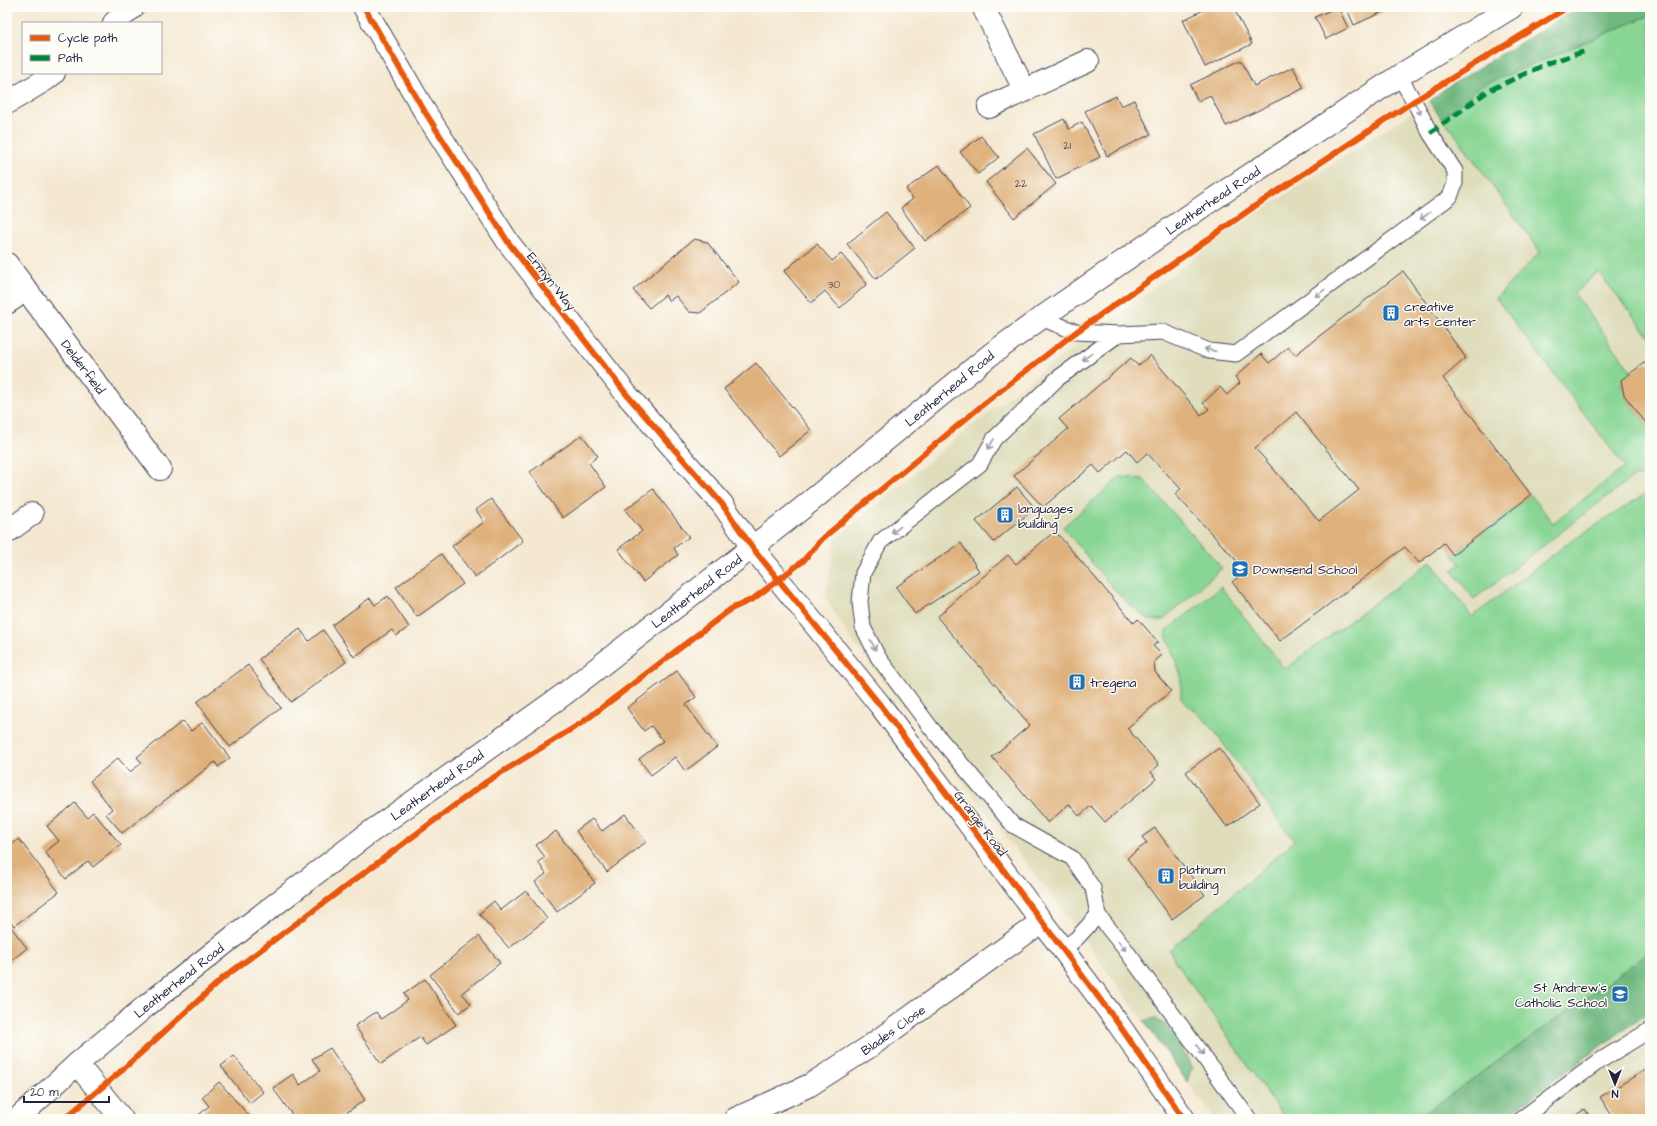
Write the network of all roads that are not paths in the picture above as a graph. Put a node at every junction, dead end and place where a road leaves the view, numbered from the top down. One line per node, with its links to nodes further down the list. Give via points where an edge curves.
1 (133, 7): 5 (main road)
2 (364, 7): 20 (main road, Ermyn Way, via 425,112 508,242 628,396 722,504)
3 (983, 7): 9 (main road)
4 (1512, 7): 8 (main road, Leatherhead Road)
5 (115, 22)
6 (1088, 61): 9 (main road)
7 (53, 74): 10 (main road)
8 (1398, 76): 15 (main road, Leatherhead Road); 16 (lane, one-way to 16, via 1455,171 1455,183 1450,197 1236,354 1209,351 1163,332)
9 (1025, 91): 11 (main road)
10 (7, 103)
11 (989, 107)
12 (7, 264): 13 (main road, Delderfield)
13 (26, 290): 14 (main road); 17 (main road, Delderfield)
14 (7, 303)
15 (1041, 318): 16 (lane, via 1076,332); 20 (main road, Leatherhead Road, via 990,355)
16 (1119, 334): 21 (lane, one-way to 21, via 1057,380 994,439 980,464 880,542 863,573 860,602 863,628 878,657 931,728 1013,825 1072,858 1093,888)
17 (160, 469)
18 (32, 514): 19 (main road)
19 (7, 532)
20 (752, 546): 22 (main road, Grange Road, via 880,705); 25 (main road, Leatherhead Road, via 563,695 365,836 243,929)
21 (1098, 915): 23 (lane); 30 (lane, one-way to 30)
22 (1041, 922): 23 (main road, Grange Road); 28 (main road, Blades Close, via 869,1047 810,1085)
23 (1063, 949): 29 (main road, Grange Road)
24 (1650, 1030): 31 (lane, via 1598,1062)
25 (77, 1064): 26 (main road, Leatherhead Road); 27 (main road)
26 (17, 1119)
27 (122, 1119)
28 (734, 1119)
29 (1184, 1119)
30 (1249, 1119)
31 (1521, 1119)

